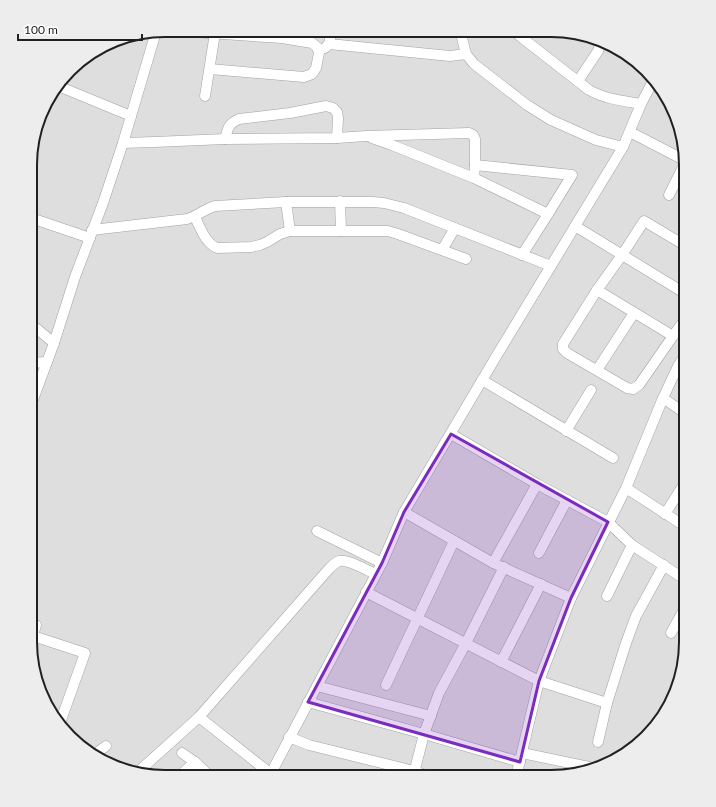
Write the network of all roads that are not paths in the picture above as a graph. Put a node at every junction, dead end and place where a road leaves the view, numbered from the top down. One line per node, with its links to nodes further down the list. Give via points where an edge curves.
1 (214, 37): 11 (street)
2 (292, 37): 9 (street, via 312,43)
3 (330, 37): 7 (street)
4 (462, 37): 10 (street)
5 (520, 37): 12 (street)
6 (154, 38): 17 (street)
7 (328, 44): 9 (street); 10 (street, via 450,56)
8 (599, 47): 12 (street)
9 (319, 53): 11 (street, via 316,68 312,74 304,77)
10 (466, 54): 23 (street, via 474,64 540,114 596,140)
11 (210, 69): 15 (street)
12 (578, 81): 16 (street, via 598,95)
13 (651, 86): 16 (street)
14 (63, 88): 17 (street)
15 (205, 96)
16 (641, 104): 18 (street)
17 (131, 116): 22 (street)
18 (630, 132): 23 (street); 24 (street)
19 (366, 136): 20 (street); 25 (street, via 468,133 475,139); 27 (street)
20 (337, 138): 21 (street); 21 (street, via 337,112 326,106 239,119 229,126)
21 (225, 139): 22 (street)
22 (123, 143): 38 (street)
23 (623, 148): 34 (street)
24 (679, 157)
25 (475, 165): 27 (street); 31 (street, via 572,175)
26 (679, 175): 28 (street)
27 (474, 178): 31 (street)
28 (669, 195)
29 (286, 202): 30 (street); 32 (street, via 215,206 207,208); 36 (street)
30 (340, 202): 35 (street, via 394,205); 37 (street)
31 (548, 214): 41 (street)
32 (195, 217): 36 (street, via 208,241 217,248 260,245); 38 (street)
33 (37, 220): 38 (street)
34 (575, 226): 42 (street); 44 (street)
35 (455, 228): 40 (street); 41 (street)
36 (290, 231): 37 (street)
37 (340, 231): 40 (street, via 388,231)
38 (91, 234): 51 (street)
39 (679, 242): 42 (street, via 644,221)
40 (442, 250): 43 (street)
41 (522, 255): 44 (street)
42 (622, 255): 45 (street); 46 (street)
43 (466, 259)
44 (551, 266): 56 (street)
45 (597, 290): 47 (street); 55 (street, via 562,346 567,353)
46 (679, 290)
47 (634, 313): 50 (street); 55 (street)
48 (679, 328): 50 (street)
49 (37, 329): 51 (street)
50 (673, 336): 55 (street, via 633,390)
51 (54, 343): 52 (street)
52 (46, 362): 53 (street); 57 (street)
53 (37, 363)
54 (679, 364): 59 (street)
55 (597, 370)
56 (482, 380): 61 (street); 62 (street)
57 (37, 388)
58 (591, 390): 61 (street)
59 (663, 398): 60 (street); 65 (street)
60 (679, 409)
61 (566, 431): 63 (street)
62 (451, 434): 64 (street); 68 (street)
63 (613, 458)
64 (537, 484): 67 (street); 77 (street)
65 (626, 488): 69 (street); 70 (street)
66 (679, 492): 69 (street)
67 (567, 500): 70 (street); 75 (street)
68 (404, 512): 73 (street); 76 (street)
69 (665, 514): 71 (street)
70 (608, 522): 74 (street); 85 (street)
71 (679, 523)
72 (317, 531): 76 (street)
73 (454, 541): 77 (street); 86 (street)
74 (632, 545): 78 (street); 84 (street)
75 (538, 553)
76 (382, 563): 80 (street)
77 (493, 563): 79 (street)
78 (664, 565): 81 (street); 96 (street, via 636,616)
79 (504, 567): 82 (street); 90 (street)
80 (375, 574): 83 (street); 99 (street, via 342,561 333,565)
81 (679, 575)
82 (540, 584): 85 (street); 91 (street)
83 (366, 592): 86 (street); 94 (street)
84 (607, 596)
85 (571, 598): 92 (street)
86 (417, 618): 90 (street); 93 (street)
87 (679, 619): 88 (street)
88 (671, 633)
89 (37, 641): 98 (street, via 85,653)
90 (466, 643): 91 (street); 97 (street, via 439,693)
91 (501, 662): 92 (street)
92 (539, 681): 96 (street); 106 (street)
93 (386, 685)
94 (317, 686): 95 (street); 97 (street)
95 (308, 702): 100 (street); 101 (street)
96 (607, 703): 102 (street)
97 (431, 716): 100 (street)
98 (62, 717)
99 (199, 717): 109 (street); 112 (street)
100 (424, 734): 106 (street); 115 (street)
101 (290, 737): 113 (street); 114 (street, via 309,745)
102 (598, 742)
103 (106, 746): 104 (street)
104 (99, 751)
105 (182, 753): 107 (street)
106 (521, 758): 108 (street); 116 (street)
107 (195, 762): 110 (street); 111 (street)
108 (582, 766)
109 (142, 768)
110 (186, 770)
111 (204, 770)
112 (264, 770)
113 (273, 770)
114 (400, 770)
115 (415, 770)
116 (518, 770)

